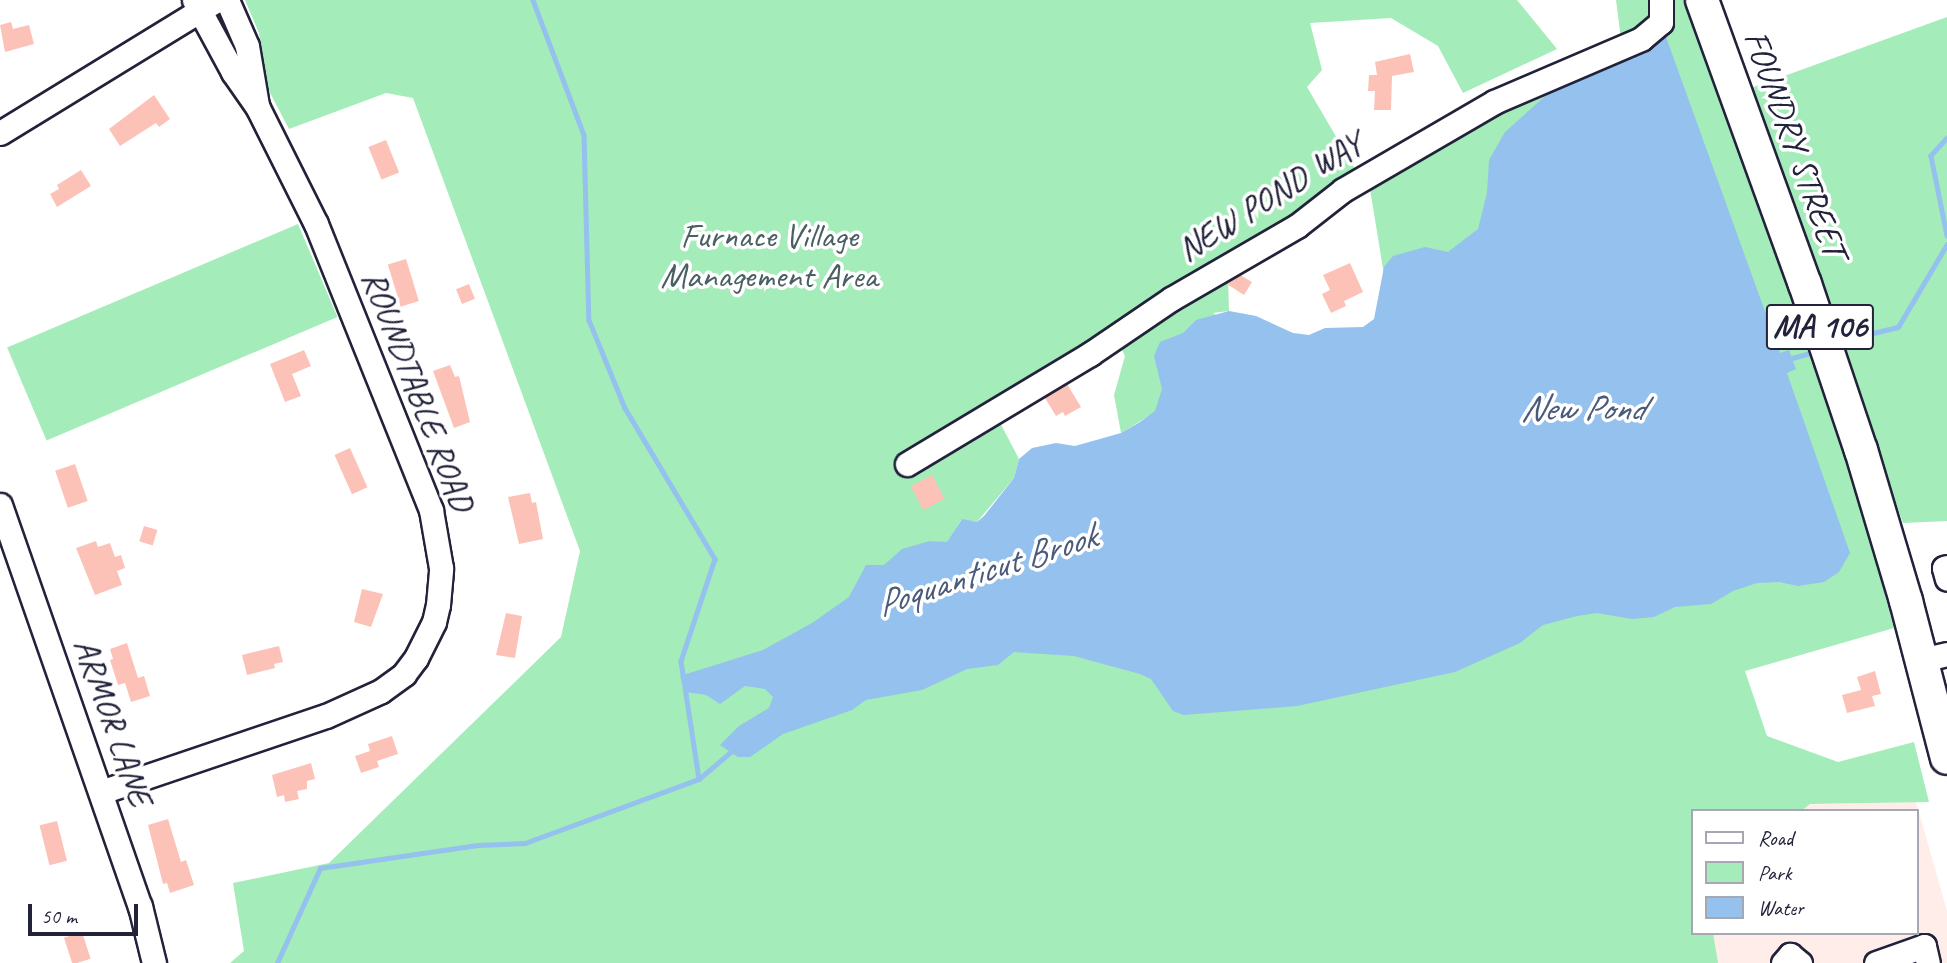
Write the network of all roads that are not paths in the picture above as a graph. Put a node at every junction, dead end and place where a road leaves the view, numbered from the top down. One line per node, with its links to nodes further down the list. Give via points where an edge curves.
1 (227, 0): 5 (street, ROUNDTABLE ROAD, via 247,46)
2 (1661, 0): 7 (street, NEW POND WAY, via 1661,22 1640,39 1494,102 1343,190 1297,226)
3 (1702, 0): 11 (highway, FOUNDRY STREET / MA 106)
4 (203, 3): 5 (street, ROUNDTABLE ROAD, via 233,72); 6 (street)
5 (258, 108): 13 (street, ROUNDTABLE ROAD, via 316,223 431,510 441,568 439,605 416,658 381,691 326,716)
6 (0, 133)
7 (907, 464)
8 (0, 505): 13 (street, ARMOR LANE)
9 (1947, 567): 10 (street)
10 (1947, 579)
11 (1936, 670): 12 (highway, FOUNDRY STREET / MA 106)
12 (1947, 758)
13 (101, 792): 14 (street, ARMOR LANE, via 140,906)
14 (154, 963)
15 (1783, 963): 16 (street, via 1790,955)
16 (1800, 963)
17 (1876, 963): 18 (street, via 1924,946)
18 (1928, 963)

